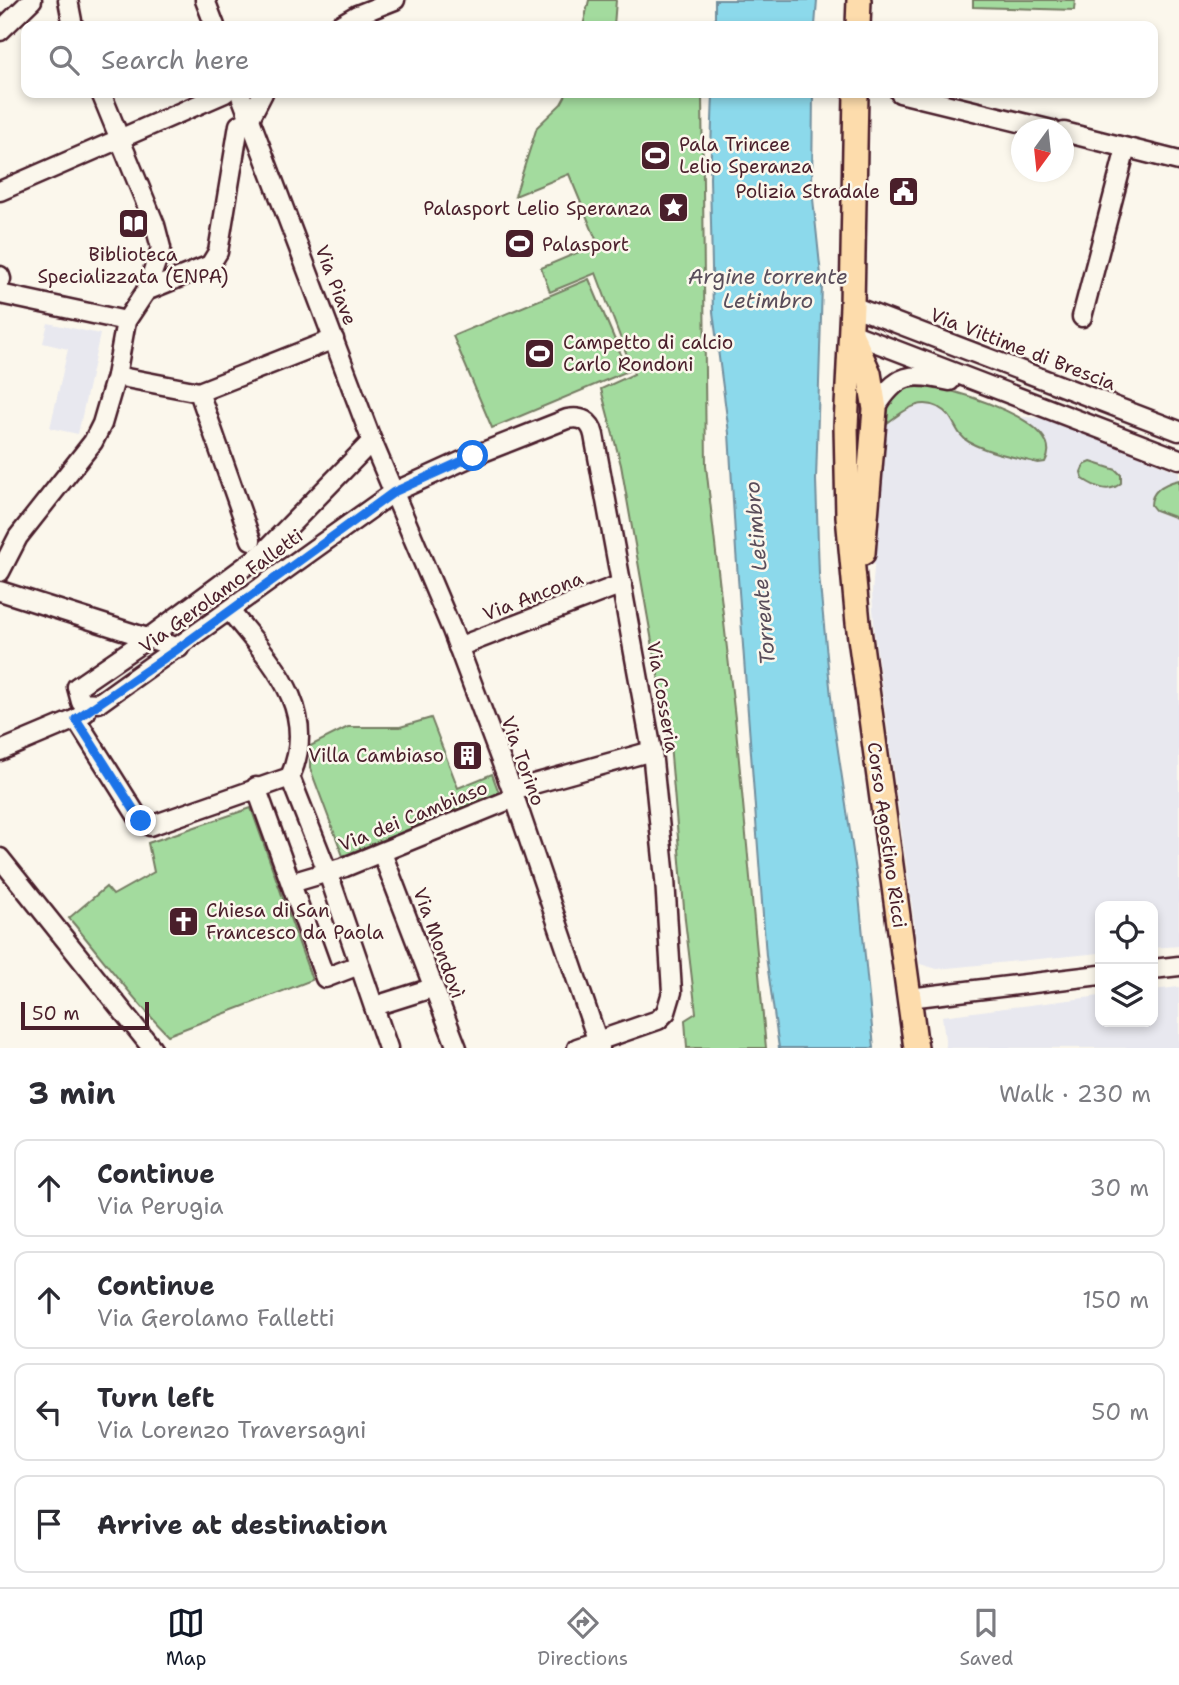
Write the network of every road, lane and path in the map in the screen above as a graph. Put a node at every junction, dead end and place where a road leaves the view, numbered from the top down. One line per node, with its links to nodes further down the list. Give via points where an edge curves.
1 (32, 0): 10 (street)
2 (68, 0): 6 (street)
3 (205, 0): 7 (street)
4 (395, 0): 8 (street)
5 (859, 0): 9 (main road)
6 (72, 21)
7 (213, 21)
8 (347, 21)
9 (858, 21)
10 (0, 31)
11 (103, 98): 20 (street)
12 (213, 98): 20 (street)
13 (242, 98): 17 (street, Via Piave)
14 (260, 98): 17 (street)
15 (856, 98): 26 (main road, Corso Agostino Ricci)
16 (921, 98): 18 (street)
17 (249, 120): 25 (street, via 239,125 218,252 210,265); 30 (street, Via Piave)
18 (1011, 120)
19 (1074, 135): 21 (street)
20 (119, 138): 23 (street); 25 (street, via 161,248)
21 (1126, 148): 22 (street); 27 (street)
22 (1179, 161)
23 (0, 191)
24 (0, 283): 28 (street, via 61,306)
25 (146, 291): 28 (street)
26 (852, 306): 29 (main road, Corso Agostino Ricci); 36 (street, Via Vittime di Brescia)
27 (1082, 317)
28 (126, 321): 31 (street)
29 (851, 333): 32 (street); 34 (main road, Corso Agostino Ricci, via 869,373); 45 (main road, Corso Agostino Ricci, via 848,516)
30 (334, 339): 33 (street); 37 (street, Via Piave)
31 (116, 376): 33 (street); 41 (street, via 93,442 18,537)
32 (1004, 392): 34 (street, via 986,393 929,376 912,376 897,381); 38 (street)
33 (199, 393): 40 (street)
34 (875, 409): 45 (main road, Corso Agostino Ricci)
35 (560, 422): 39 (street, Via Gerolamo Falletti); 42 (street, Via Cosseria, via 579,418 593,429)
36 (1179, 431)
37 (372, 441): 39 (street, Via Piave); 46 (street, via 263,553)
38 (1179, 459)
39 (394, 492): 44 (street, Via Gerolamo Falletti); 47 (street, Via Torino)
40 (251, 540)
41 (0, 572)
42 (622, 584): 47 (street, Via Ancona); 52 (street, Via Cosseria)
43 (0, 592): 46 (street)
44 (230, 611): 48 (street, Via Gerolamo Falletti); 53 (street, via 292,695 300,745)
45 (858, 623): 65 (main road, Corso Agostino Ricci)
46 (147, 639): 48 (street); 49 (street, via 77,687 81,702)
47 (458, 647): 55 (street, Via Torino)
48 (179, 648): 49 (street, Via Gerolamo Falletti)
49 (100, 703): 50 (street, Via Gerolamo Falletti)
50 (76, 719): 51 (street, Via Gerolamo Falletti); 54 (street, via 141,821 150,826)
51 (0, 751)
52 (652, 751): 55 (street, Via dei Cambiaso); 67 (street, Via Cosseria, via 672,992 659,1020)
53 (290, 777): 54 (street); 58 (street)
54 (256, 787): 59 (street)
55 (513, 794): 56 (street, Via dei Cambiaso); 67 (street, Via Torino)
56 (382, 853): 58 (street, Via dei Cambiaso); 64 (street, Via Mondovì)
57 (0, 858): 68 (street)
58 (328, 873): 59 (street, Via dei Cambiaso); 60 (street)
59 (291, 883): 60 (street, via 325,978)
60 (359, 965): 66 (street)
61 (1179, 966): 62 (street)
62 (1158, 968)
63 (1095, 976): 65 (street)
64 (432, 988): 66 (street); 70 (street, Via Mondovì)
65 (909, 998): 72 (main road, Corso Agostino Ricci)
66 (374, 1006): 69 (street)
67 (598, 1044): 71 (street)
68 (152, 1048)
69 (388, 1048)
70 (457, 1048)
71 (577, 1048)
72 (916, 1048)

